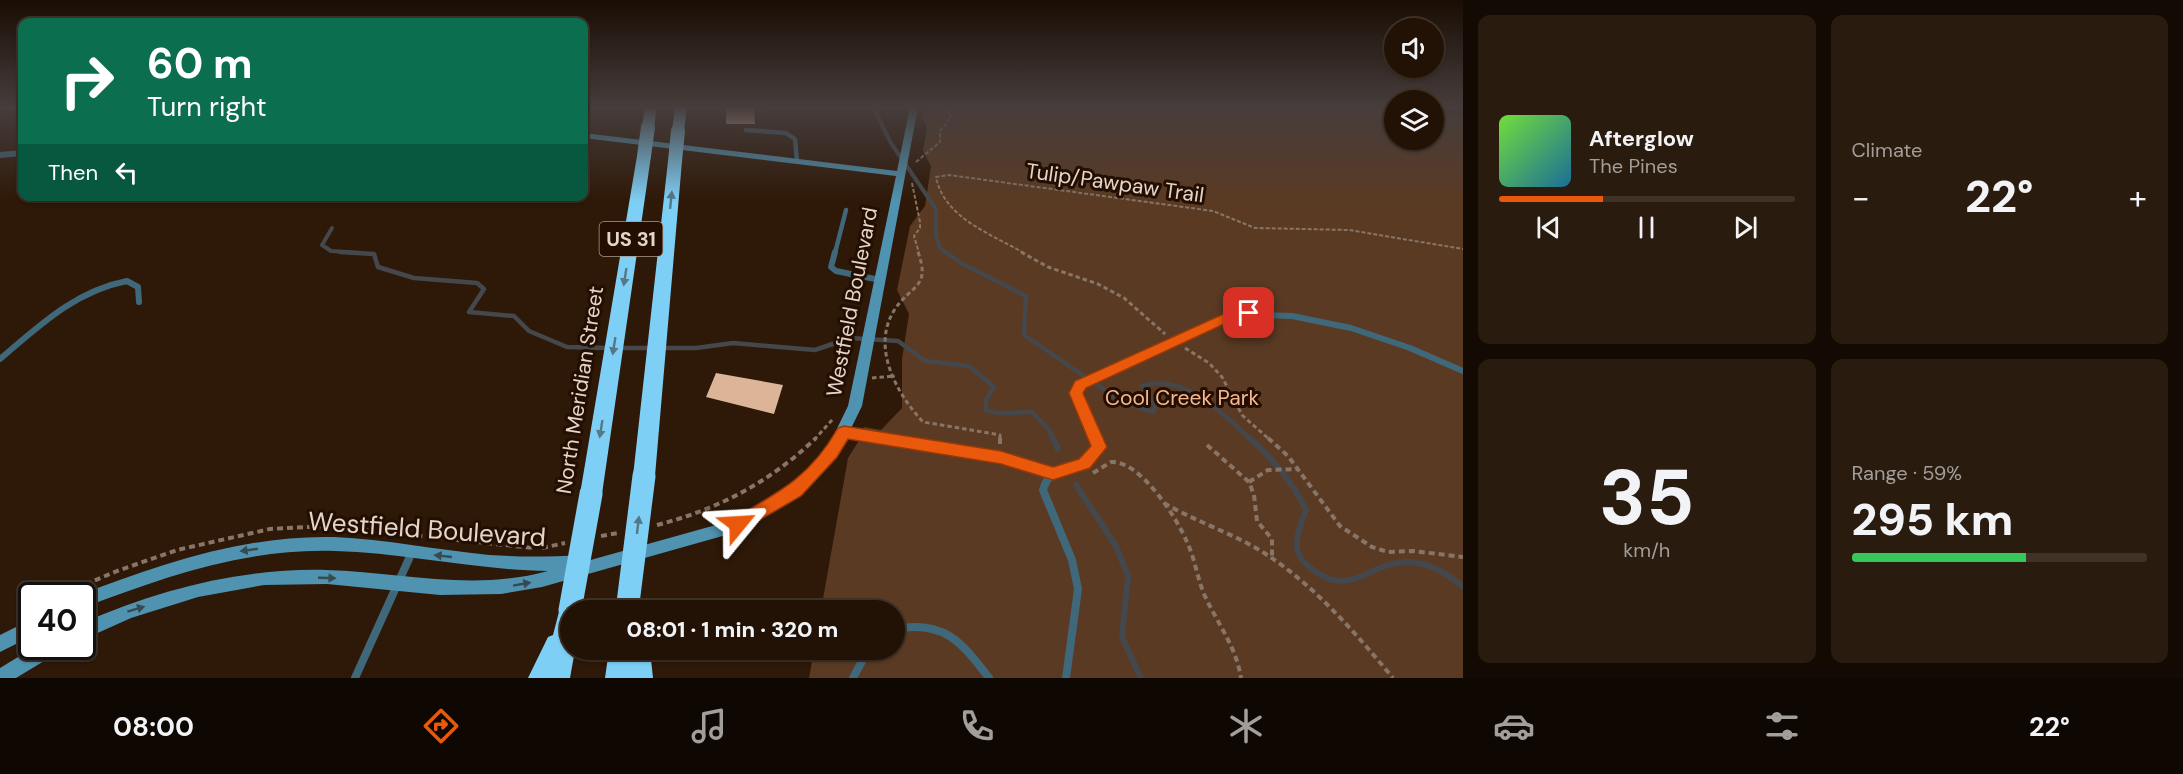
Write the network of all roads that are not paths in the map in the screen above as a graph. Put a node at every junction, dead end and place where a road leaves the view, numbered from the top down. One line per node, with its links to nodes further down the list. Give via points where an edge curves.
1 (614, 139): 8 (street)
2 (646, 139): 21 (highway, North Meridian Street / US 31, one-way to 21, bridge)
3 (677, 139): 22 (highway, US 31, one-way to 3, bridge)
4 (793, 139): 8 (lane)
5 (908, 139): 9 (street, Westfield Boulevard)
6 (18, 153): 7 (street)
7 (0, 155)
8 (797, 161): 9 (street)
9 (901, 170): 11 (street, Westfield Boulevard)
10 (846, 210): 11 (lane, via 831,267)
11 (881, 280): 15 (street, Westfield Boulevard, via 859,394)
12 (139, 302): 13 (lane, via 138,287 127,281 91,292)
13 (0, 359)
14 (1463, 371): 16 (lane, via 1386,339 1273,315 1234,314 1080,384 1076,393 1099,447 1085,464)
15 (844, 432): 16 (lane, via 1001,458); 17 (street, Westfield Boulevard, via 832,453 795,492 751,519)
16 (1053, 473): 41 (lane, via 1043,490 1072,560 1078,589)
17 (667, 546): 18 (street, Westfield Boulevard, one-way to 18, via 566,564); 19 (street, Westfield Boulevard, one-way to 17, via 501,587 543,580)
18 (412, 552): 19 (lane); 20 (street, Westfield Boulevard, one-way to 20, via 336,544 288,544 155,572)
19 (398, 584): 23 (street, Westfield Boulevard, one-way to 19, via 128,611 198,590 264,578 327,577); 34 (lane)
20 (96, 595)
21 (572, 600)
22 (629, 600)
23 (96, 626)
24 (905, 626): 40 (lane, via 935,626 973,657)
25 (18, 634): 27 (street)
26 (560, 637): 35 (highway)
27 (0, 644)
28 (30, 660): 33 (street)
29 (561, 660): 36 (highway, North Meridian Street / US 31)
30 (621, 660): 37 (highway)
31 (638, 660): 38 (highway)
32 (863, 660): 39 (lane)
33 (0, 678)
34 (355, 678)
35 (541, 678)
36 (557, 678)
37 (618, 678)
38 (640, 678)
39 (853, 678)
40 (989, 678)
41 (1066, 678)

